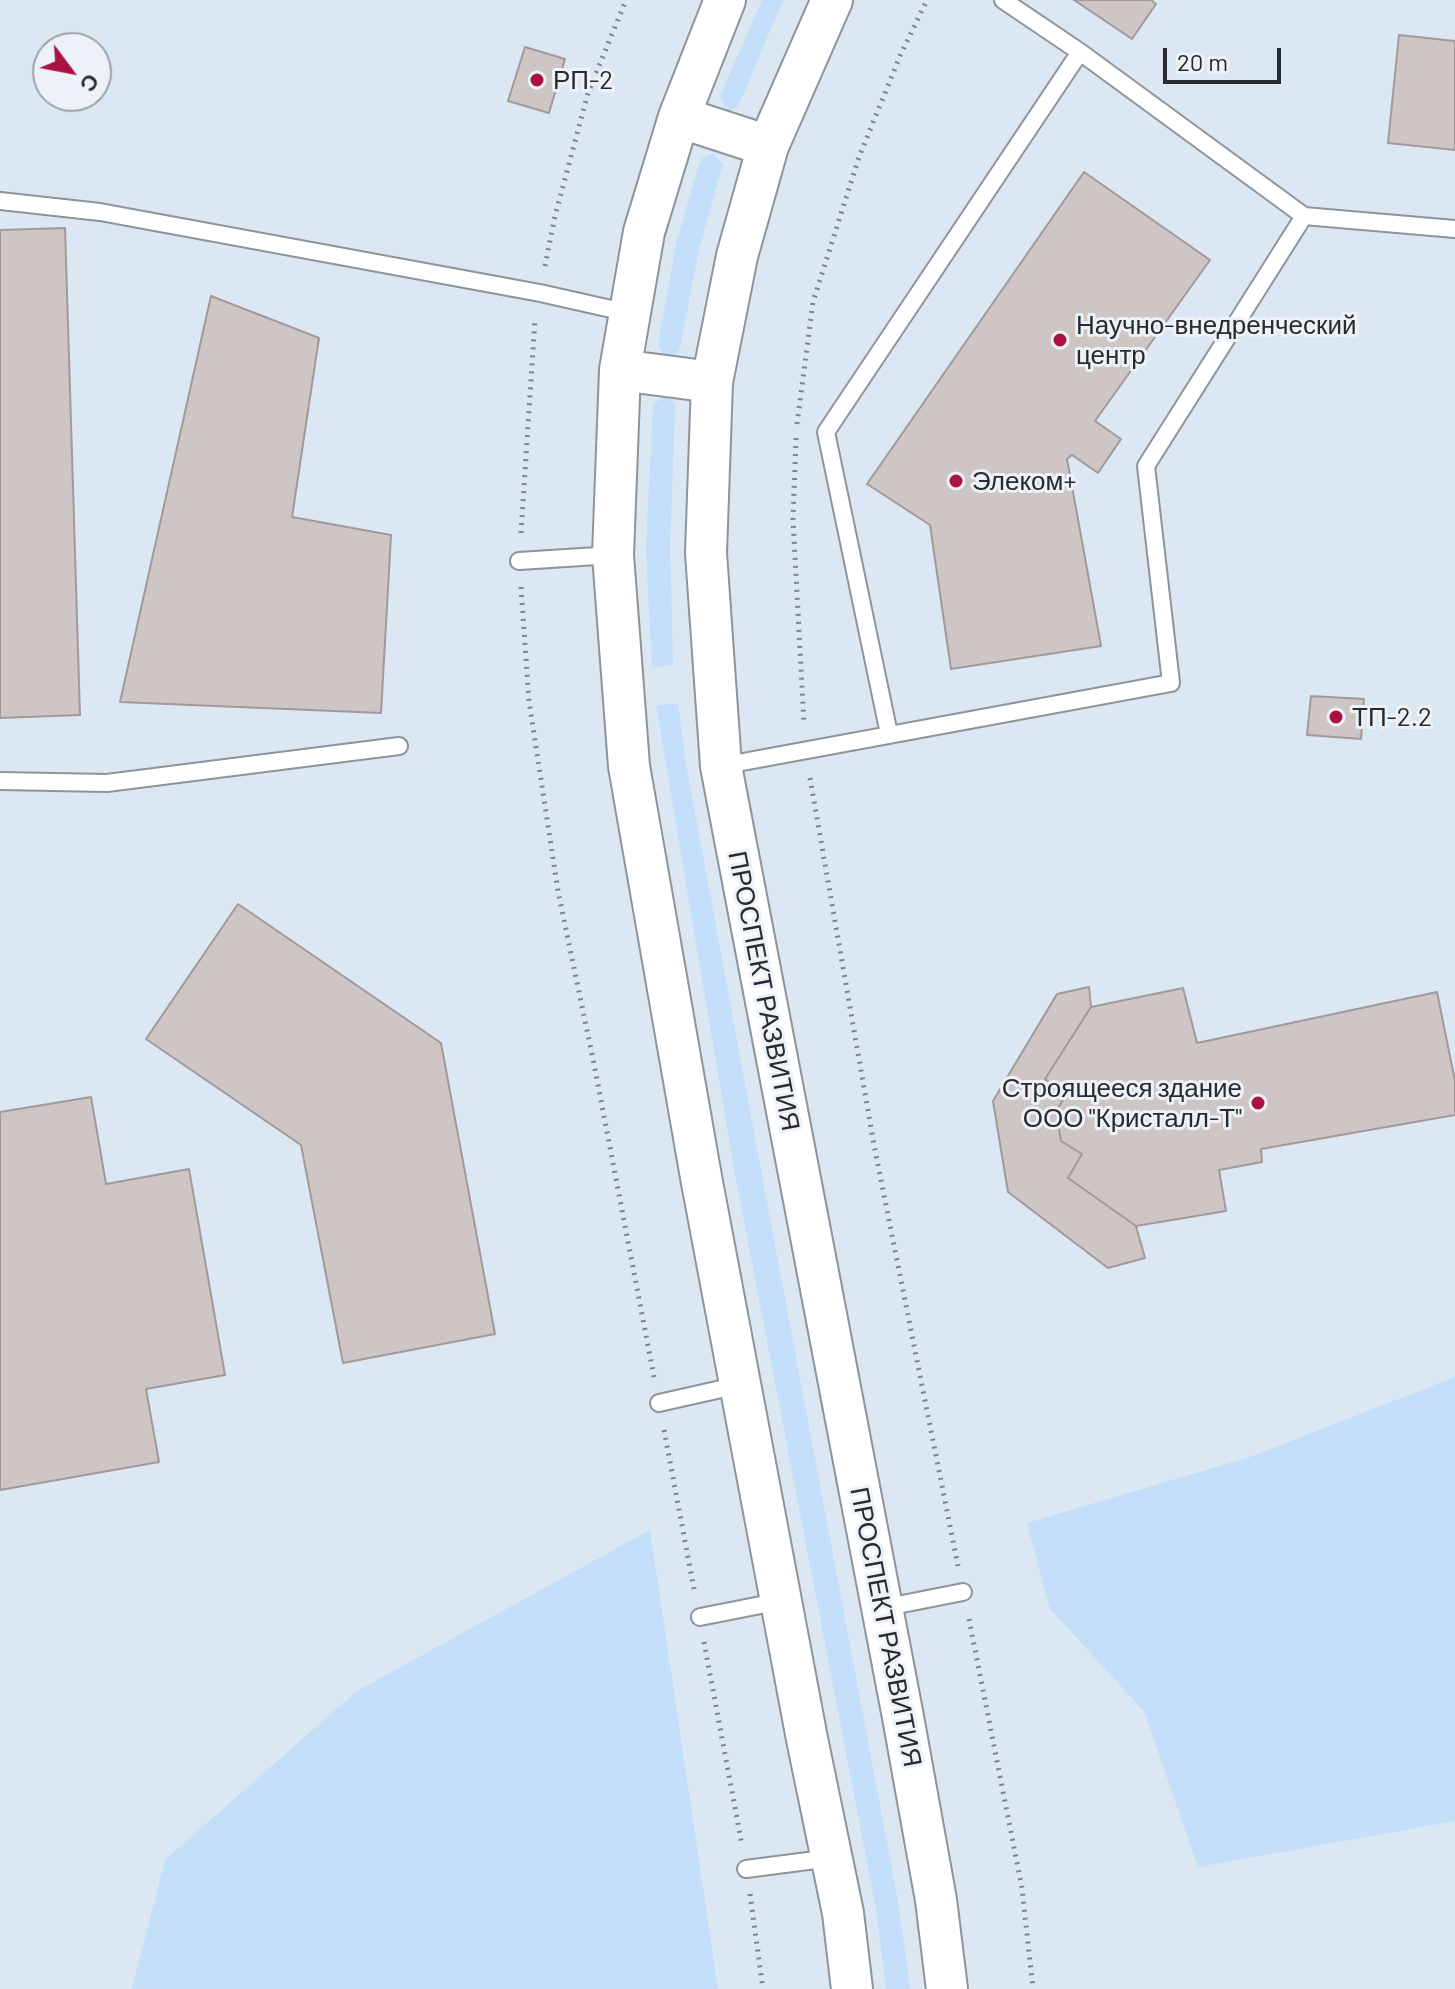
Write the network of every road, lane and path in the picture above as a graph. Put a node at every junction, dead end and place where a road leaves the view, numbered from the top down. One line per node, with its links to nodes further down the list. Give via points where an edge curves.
1 (626, 0): 12 (path, via 588,93)
2 (725, 0): 7 (street)
3 (832, 0): 8 (street, ПРОСПЕКТ РАЗВИТИЯ)
4 (927, 0): 20 (path, via 859,157 813,302 798,410 793,519)
5 (1003, 0): 6 (lane)
6 (1080, 52): 10 (lane); 18 (lane, via 826,432)
7 (679, 117): 8 (street); 13 (street, via 644,232)
8 (768, 146): 15 (street, ПРОСПЕКТ РАЗВИТИЯ, via 737,256)
9 (0, 201): 12 (lane, via 100,212)
10 (1304, 216): 11 (lane); 18 (lane, via 1146,466 1171,683)
11 (1455, 229)
12 (540, 293): 13 (lane); 17 (path)
13 (629, 313): 14 (street)
14 (620, 370): 15 (street); 16 (street)
15 (712, 382): 21 (street, ПРОСПЕКТ РАЗВИТИЯ, via 706,553)
16 (613, 555): 17 (lane); 23 (street, via 629,766)
17 (519, 561): 24 (path, via 529,701 558,891)
18 (889, 734): 20 (lane)
19 (399, 746): 22 (lane, via 107,783)
20 (806, 750): 21 (lane); 25 (path, via 874,1145)
21 (721, 766): 27 (street, ПРОСПЕКТ РАЗВИТИЯ)
22 (0, 781)
23 (740, 1385): 24 (lane); 26 (street)
24 (659, 1403): 28 (path)
25 (963, 1592): 27 (lane); 34 (path, via 1022,1888)
26 (781, 1601): 28 (lane); 29 (street)
27 (882, 1608): 33 (street, ПРОСПЕКТ РАЗВИТИЯ, via 936,1900)
28 (700, 1617): 30 (path)
29 (831, 1858): 30 (lane); 32 (street)
30 (746, 1869): 31 (path)
31 (763, 1989)
32 (852, 1989)
33 (947, 1989)
34 (1033, 1989)

